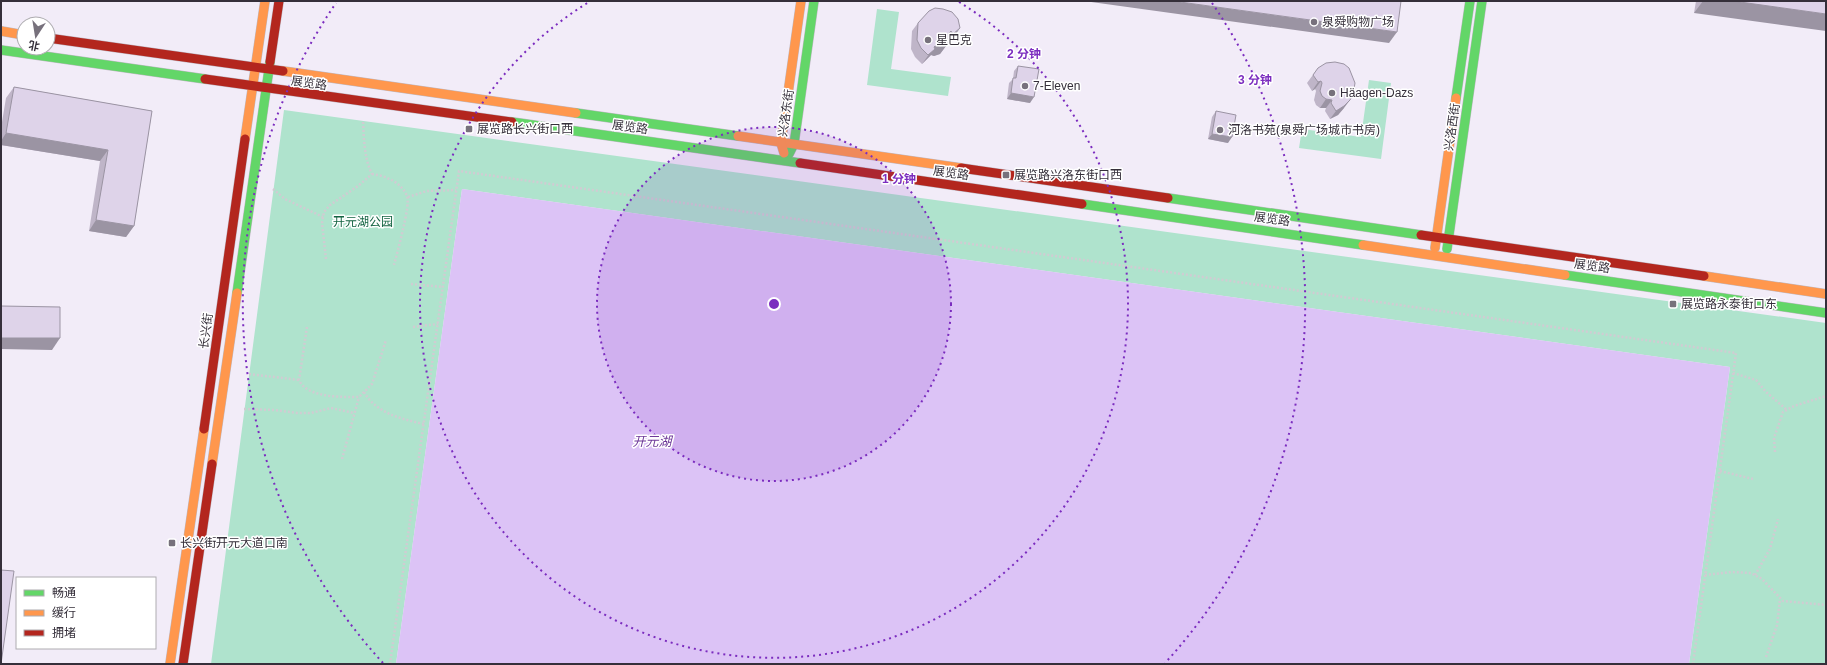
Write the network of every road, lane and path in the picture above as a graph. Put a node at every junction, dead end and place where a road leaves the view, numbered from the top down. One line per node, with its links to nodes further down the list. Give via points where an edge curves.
1 (265, 1): 11 (street, 长兴街)
2 (279, 1): 12 (street, 长兴街)
3 (802, 1): 16 (street, 兴洛东街)
4 (814, 1): 17 (street, 兴洛东街)
5 (1470, 1): 24 (street, 兴洛西街)
6 (1482, 1): 25 (street, 兴洛西街)
7 (1, 32): 8 (street)
8 (16, 34)
9 (56, 39): 11 (street, 展览路)
10 (1, 50): 13 (street, 展览路)
11 (256, 69): 12 (street, 展览路); 13 (street, 长兴街)
12 (269, 71): 14 (street, 长兴街); 16 (street, 展览路)
13 (253, 87): 14 (street, 展览路); 58 (street, 长兴街)
14 (266, 89): 18 (street, 展览路); 59 (street, 长兴街)
15 (363, 121): 19 (path, via 364,144)
16 (782, 142): 17 (street, 展览路); 18 (street, 兴洛东街)
17 (794, 144): 18 (street, 兴洛东街); 24 (street, 展览路)
18 (786, 161): 26 (street, 展览路)
19 (372, 174): 22 (path, via 395,181); 23 (path, via 330,205)
20 (273, 190): 23 (path, via 285,199)
21 (456, 190): 22 (path, via 427,191); 31 (path); 38 (path, via 459,171 1736,353)
22 (408, 197): 29 (path)
23 (323, 217): 28 (path)
24 (1437, 237): 25 (street, 展览路); 26 (street, 兴洛西街)
25 (1449, 239): 27 (street, 兴洛西街); 32 (street, 展览路)
26 (1434, 255): 27 (street, 展览路)
27 (1446, 257): 33 (street, 展览路)
28 (326, 259)
29 (394, 265)
30 (411, 284): 31 (path)
31 (443, 287): 34 (path)
32 (1826, 294)
33 (1826, 313)
34 (438, 324): 36 (path); 47 (path)
35 (307, 327): 40 (path)
36 (413, 327)
37 (386, 340): 41 (path, via 372,384)
38 (1734, 373): 45 (path, via 1756,380); 50 (path)
39 (249, 374): 40 (path)
40 (299, 380): 43 (path, via 310,392)
41 (364, 392): 43 (path); 47 (path, via 370,402 391,415)
42 (1826, 396): 45 (path)
43 (359, 397): 46 (path)
44 (244, 409): 46 (path, via 311,413 331,408)
45 (1787, 410): 48 (path, via 1782,412 1777,425 1774,438)
46 (354, 413): 49 (path)
47 (424, 424): 60 (path)
48 (1776, 452)
49 (342, 459)
50 (1720, 471): 51 (path); 53 (path)
51 (1753, 479)
52 (1778, 519): 54 (path, via 1770,549)
53 (1705, 575): 54 (path, via 1732,572); 61 (path)
54 (1755, 575): 55 (path)
55 (1780, 598): 56 (path, via 1799,604); 57 (path, via 1777,625)
56 (1826, 605)
57 (1766, 657)
58 (170, 664)
59 (183, 664)
60 (390, 664)
61 (1693, 664)

